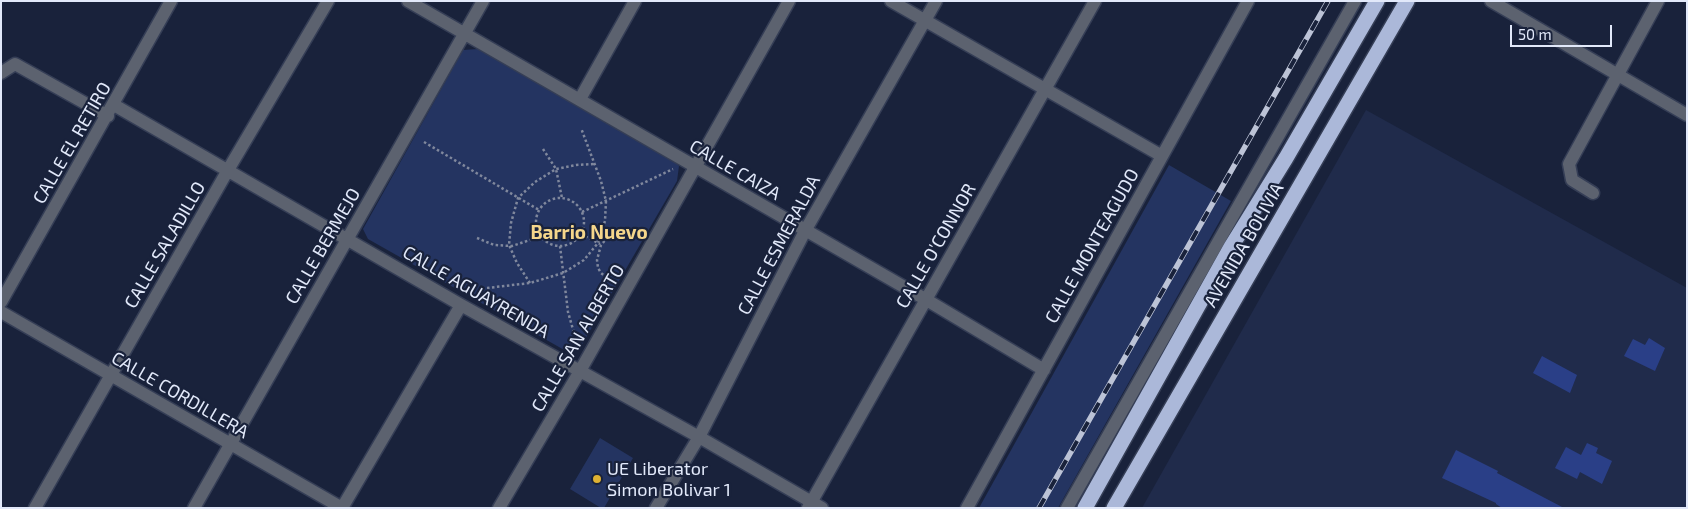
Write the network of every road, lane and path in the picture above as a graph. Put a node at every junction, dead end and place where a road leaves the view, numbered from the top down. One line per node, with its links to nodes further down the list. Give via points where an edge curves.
1 (171, 1): 22 (street, CALLE EL RETIRO)
2 (328, 1): 32 (street, CALLE SALADILLO)
3 (408, 1): 17 (street, CALLE CAIZA)
4 (483, 1): 17 (street, CALLE BERMEJO)
5 (635, 1): 21 (street)
6 (788, 1): 30 (street, CALLE SAN ALBERTO)
7 (892, 1): 16 (street)
8 (936, 1): 16 (street, CALLE ESMERALDA)
9 (1095, 1): 20 (street, CALLE O'CONNOR)
10 (1248, 1): 27 (street, CALLE MONTEAGUDO)
11 (1355, 1): 69 (street)
12 (1377, 1): 70 (highway, AVENIDA BOLIVIA, via 1231,247)
13 (1407, 1): 71 (highway, AVENIDA BOLIVIA)
14 (1491, 1): 19 (street)
15 (1658, 1): 19 (street)
16 (925, 20): 20 (street); 39 (street, CALLE ESMERALDA)
17 (464, 34): 21 (street, CALLE CAIZA); 43 (street, CALLE BERMEJO)
18 (1, 73): 22 (street, CALLE AGUAYRENDA, via 16,64)
19 (1618, 75): 23 (street); 33 (street, via 1568,164 1572,180)
20 (1045, 89): 27 (street); 52 (street, CALLE O'CONNOR)
21 (580, 100): 30 (street, CALLE CAIZA)
22 (111, 110): 32 (street, CALLE AGUAYRENDA); 53 (street, CALLE EL RETIRO)
23 (1687, 115)
24 (581, 128): 28 (path)
25 (424, 142): 34 (path)
26 (543, 149): 31 (path)
27 (1162, 156): 57 (street, CALLE MONTEAGUDO)
28 (595, 164): 31 (path); 36 (path)
29 (679, 166): 36 (path)
30 (695, 167): 39 (street, CALLE CAIZA); 58 (street, CALLE SAN ALBERTO)
31 (556, 168): 34 (path); 35 (path)
32 (228, 170): 43 (street, CALLE AGUAYRENDA); 59 (street, CALLE SALADILLO)
33 (1593, 193)
34 (518, 198): 37 (path); 46 (path)
35 (562, 198): 37 (path, via 549,201); 38 (path, via 574,202)
36 (606, 201): 38 (path); 45 (path)
37 (540, 210): 40 (path, via 536,226)
38 (582, 212): 41 (path, via 584,227)
39 (805, 231): 52 (street, CALLE CAIZA); 60 (street, CALLE ESMERALDA)
40 (539, 234): 46 (path, via 530,240); 47 (path)
41 (581, 234): 45 (path); 47 (path, via 572,243)
42 (637, 236): 45 (path, via 617,233)
43 (348, 238): 54 (street, CALLE AGUAYRENDA); 61 (street, CALLE BERMEJO)
44 (477, 238): 46 (path, via 494,245)
45 (599, 244): 48 (path, via 584,260); 49 (path, via 598,268)
46 (509, 245): 50 (path)
47 (560, 246): 48 (path)
48 (563, 273): 50 (path); 56 (path, via 568,312)
49 (611, 281)
50 (530, 283): 51 (path)
51 (487, 288)
52 (925, 299): 57 (street, CALLE CAIZA); 62 (street, CALLE O'CONNOR)
53 (1, 302)
54 (461, 305): 58 (street, CALLE AGUAYRENDA); 65 (street)
55 (1, 312): 59 (street, CALLE CORDILLERA)
56 (576, 340)
57 (1044, 370): 68 (street, CALLE MONTEAGUDO)
58 (580, 371): 60 (street, CALLE AGUAYRENDA); 66 (street, CALLE SAN ALBERTO)
59 (110, 375): 61 (street, CALLE CORDILLERA); 63 (street, CALLE SALADILLO)
60 (699, 437): 62 (street, CALLE AGUAYRENDA); 67 (street, CALLE ESMERALDA)
61 (230, 444): 64 (street, CALLE BERMEJO); 65 (street, CALLE CORDILLERA)
62 (814, 506)
63 (35, 508)
64 (194, 508)
65 (342, 508)
66 (499, 508)
67 (656, 508)
68 (967, 508)
69 (1067, 508)
70 (1085, 508)
71 (1114, 508)

